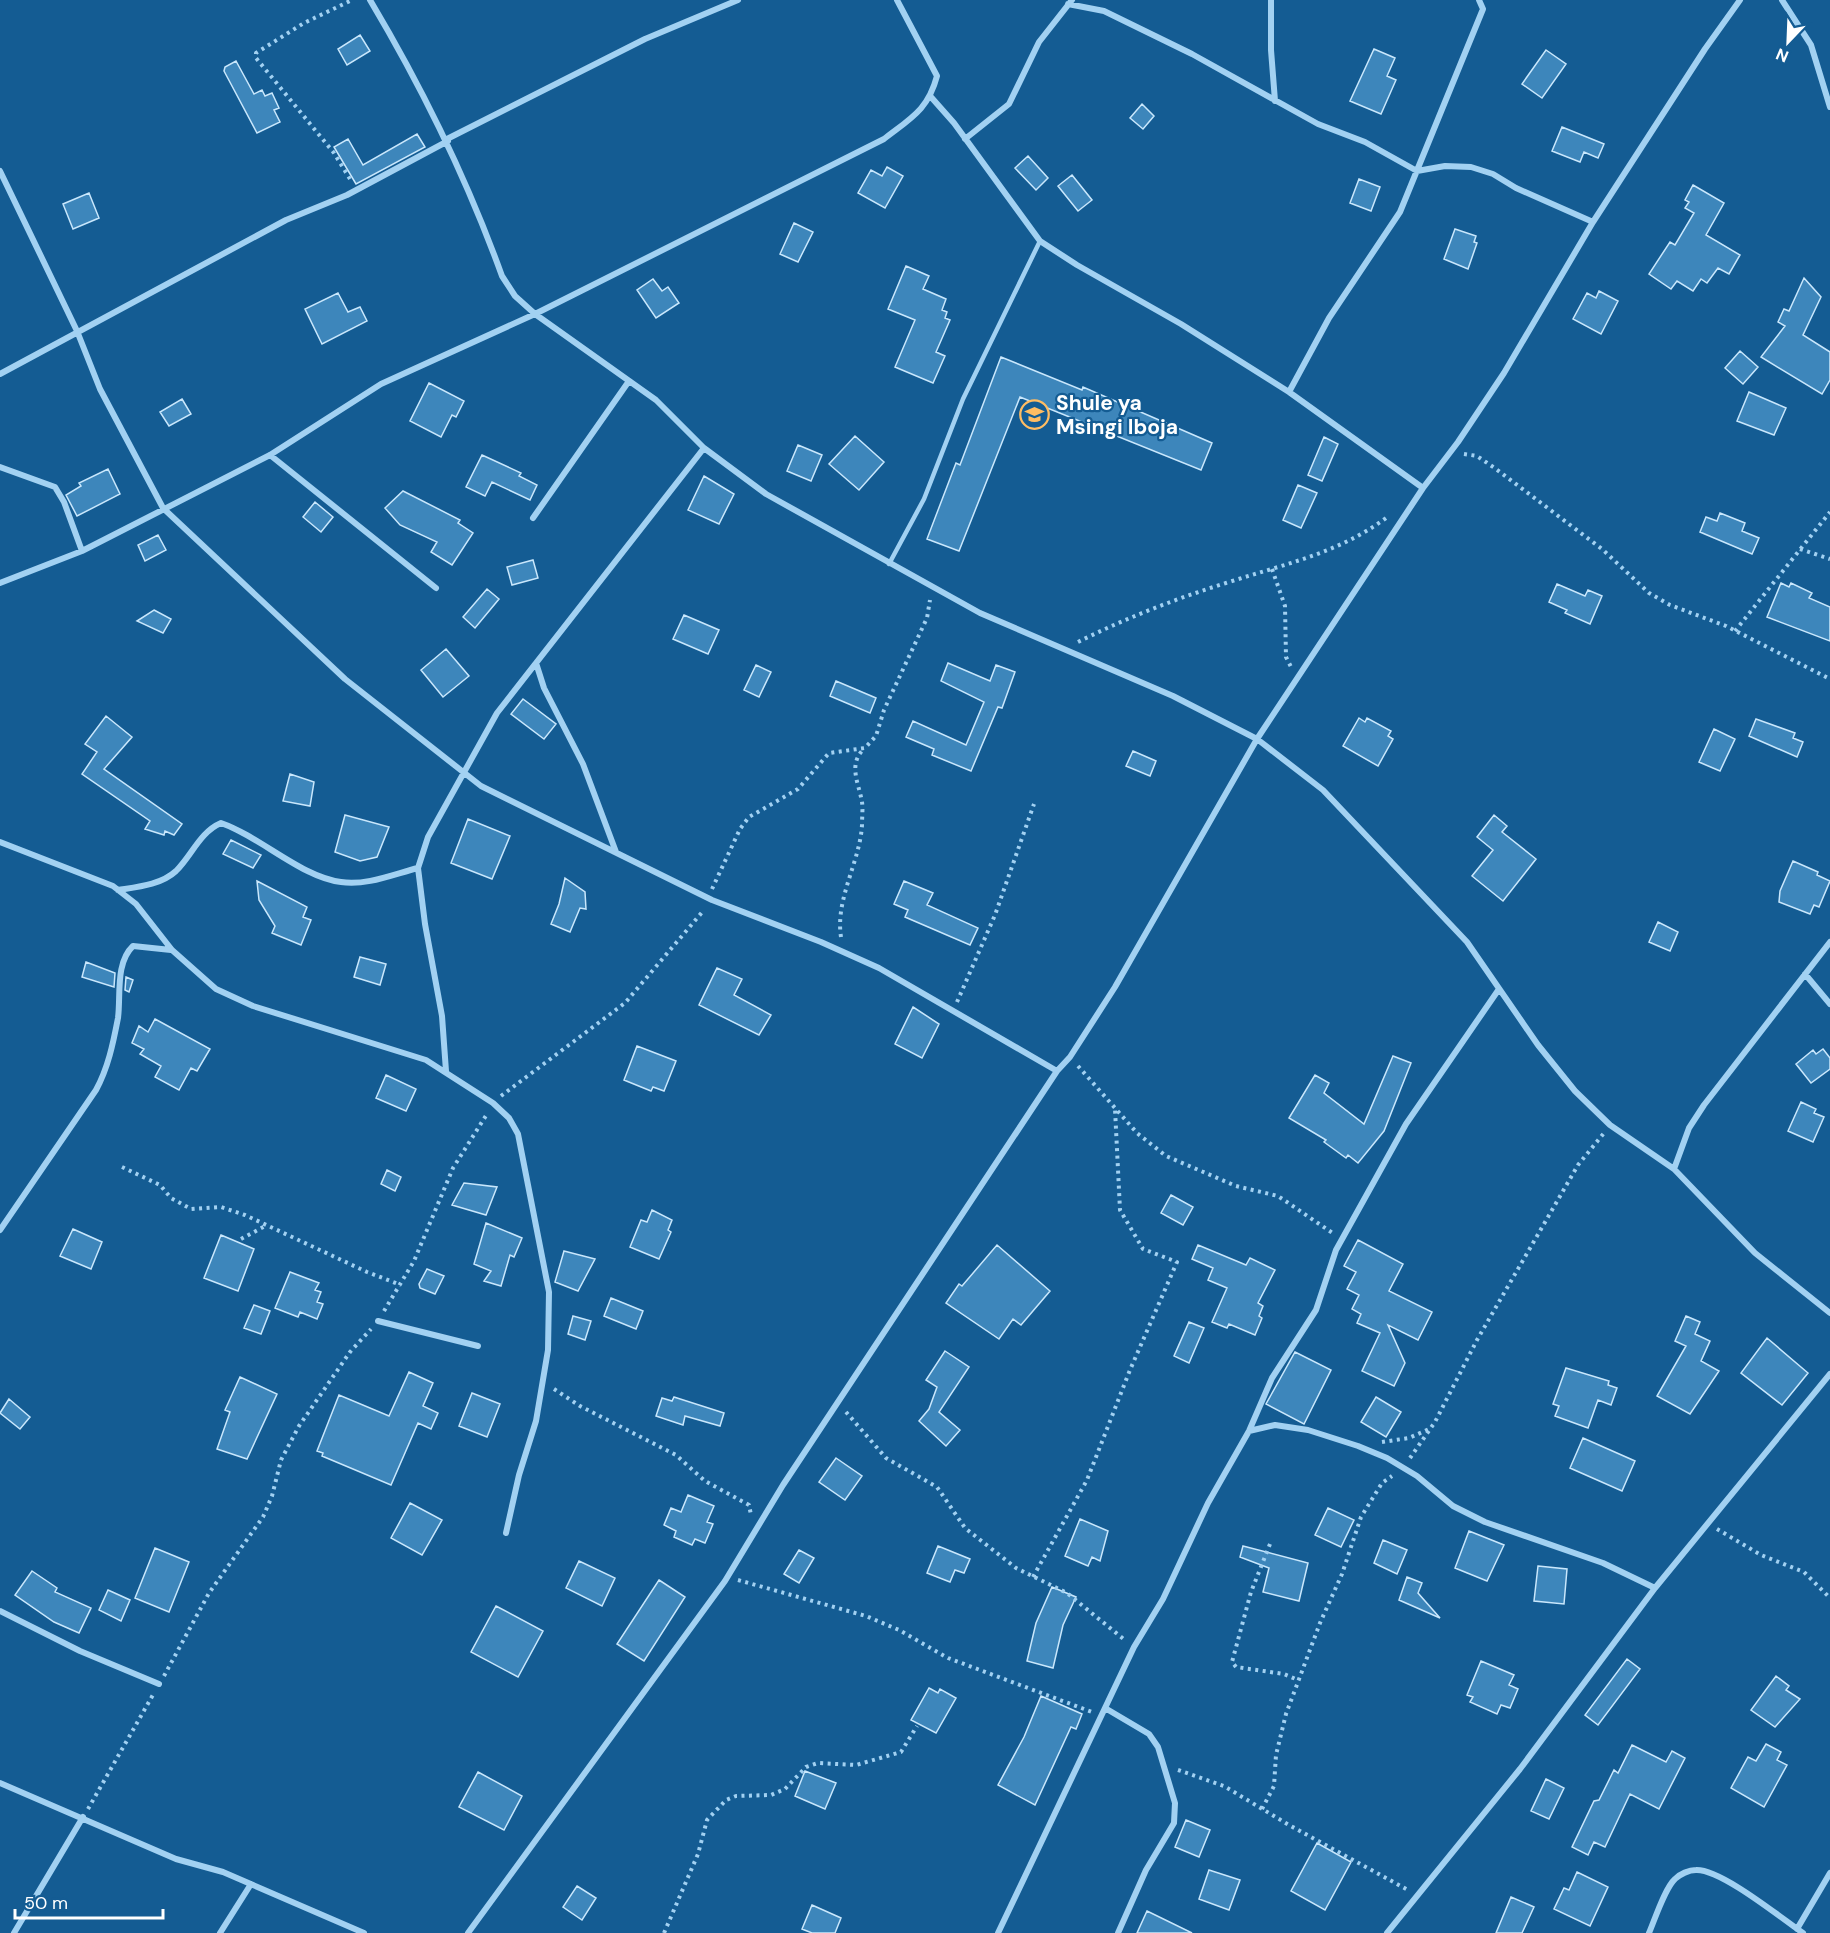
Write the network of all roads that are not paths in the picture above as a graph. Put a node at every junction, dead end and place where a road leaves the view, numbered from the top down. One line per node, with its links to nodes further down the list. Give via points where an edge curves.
1 (370, 0): 13 (street, via 416,77)
2 (738, 0): 13 (street, via 645,39)
3 (897, 0): 9 (street, via 937,76)
4 (1271, 0): 10 (street)
5 (1479, 0): 15 (street, via 1484,9)
6 (1740, 0): 16 (street)
7 (1782, 0): 11 (street, via 1811,45)
8 (1070, 2): 10 (street, via 1104,11); 12 (street, via 1039,42 1009,104)
9 (931, 97): 12 (street); 18 (street, via 884,139)
10 (1275, 101): 15 (street, via 1318,124 1365,142)
11 (1830, 107)
12 (965, 139): 17 (street)
13 (447, 140): 18 (street, via 502,276 515,296); 19 (street, via 357,190 286,220)
14 (0, 171): 19 (street)
15 (1417, 171): 16 (street, via 1471,167); 22 (street, via 1400,212 1329,318)
16 (1593, 222): 26 (street, via 1504,373)
17 (1040, 241): 22 (street); 30 (lane, via 963,399 924,499)
18 (535, 314): 21 (street); 24 (street, via 381,384)
19 (77, 331): 20 (street); 27 (street, via 115,421)
20 (0, 374)
21 (629, 381): 23 (street, via 656,400); 28 (street)
22 (1289, 392): 26 (street)
23 (704, 448): 30 (street, via 766,495); 33 (street)
24 (270, 455): 27 (street); 32 (street)
25 (0, 467): 29 (street, via 55,487)
26 (1423, 488): 34 (street)
27 (163, 508): 29 (street); 35 (street, via 345,679)
28 (533, 518)
29 (82, 551): 31 (street)
30 (889, 564): 34 (street, via 980,613 1173,696)
31 (0, 583)
32 (436, 588)
33 (536, 663): 35 (street, via 497,713); 37 (street, via 544,688 584,764)
34 (1257, 739): 43 (street, via 1323,790 1467,942); 46 (street, via 1115,987)
35 (464, 773): 37 (street, via 481,786); 38 (street, via 428,837)
36 (0, 842): 39 (street, via 67,866)
37 (616, 852): 46 (street, via 710,898 879,968)
38 (418, 868): 39 (street, via 368,881 340,882 301,868 247,834 221,823 210,828 176,871 159,882); 45 (street, via 442,1016)
39 (118, 890): 41 (street, via 136,904)
40 (1830, 942): 42 (street)
41 (172, 950): 45 (street, via 216,989 253,1006 426,1060); 48 (street, via 133,946 127,952 106,1071)
42 (1805, 974): 44 (street); 47 (street, via 1689,1128)
43 (1500, 989): 47 (street, via 1575,1091 1610,1125); 53 (street, via 1406,1124 1342,1239 1316,1310 1272,1378)
44 (1830, 1004)
45 (446, 1071): 54 (street, via 494,1103 518,1134 549,1292 548,1350 536,1421)
46 (1057, 1071): 67 (street, via 727,1578)
47 (1674, 1169): 49 (street, via 1755,1253)
48 (0, 1230)
49 (1830, 1313)
50 (378, 1321): 51 (street)
51 (478, 1346)
52 (1830, 1374): 55 (street)
53 (1249, 1431): 55 (street, via 1275,1425 1308,1430 1358,1446 1402,1467 1453,1506 1485,1522 1603,1563); 58 (street, via 1208,1503)
54 (506, 1533)
55 (1655, 1588): 70 (street, via 1520,1769)
56 (0, 1611): 57 (street)
57 (159, 1684)
58 (1105, 1708): 68 (street); 69 (street, via 1149,1734 1158,1747 1175,1803 1174,1823 1146,1870)
59 (0, 1783): 60 (street)
60 (83, 1817): 62 (street, via 176,1859); 64 (street)
61 (1830, 1874): 63 (street)
62 (250, 1884): 65 (street); 66 (street)
63 (1800, 1931): 71 (street, via 1734,1885 1697,1869 1673,1880)
64 (14, 1933)
65 (220, 1933)
66 (364, 1933)
67 (468, 1933)
68 (998, 1933)
69 (1118, 1933)
70 (1387, 1933)
71 (1649, 1933)

